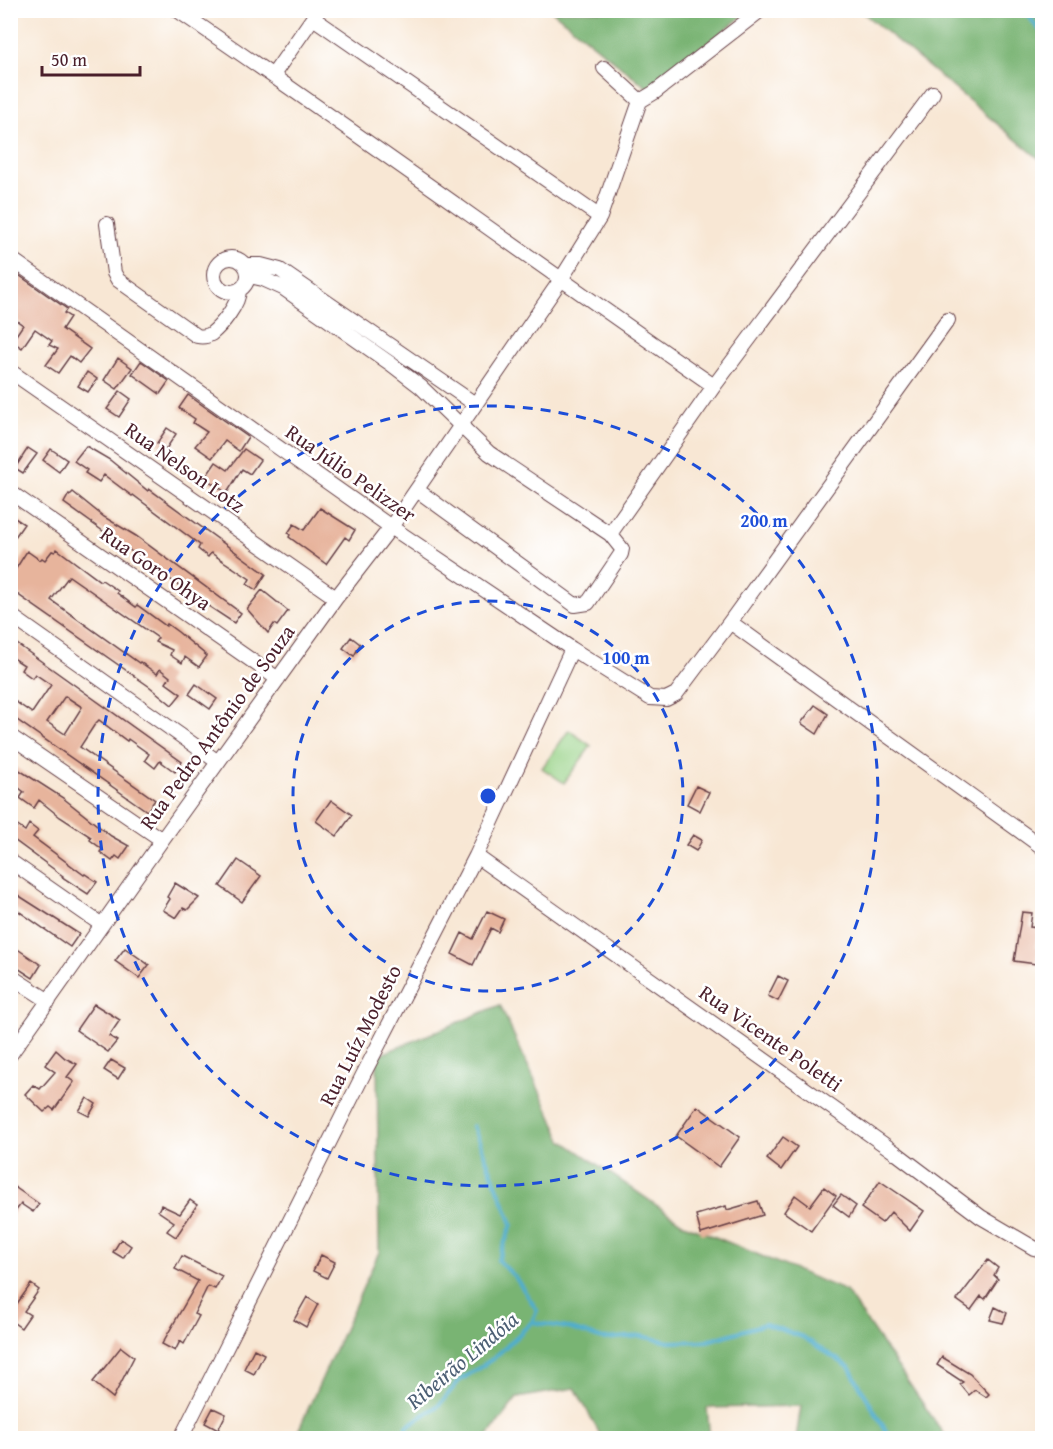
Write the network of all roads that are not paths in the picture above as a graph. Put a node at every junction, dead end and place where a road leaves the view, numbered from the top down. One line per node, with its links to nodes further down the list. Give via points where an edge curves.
1 (177, 10): 5 (street)
2 (760, 10): 7 (street)
3 (315, 14): 5 (street); 8 (street)
4 (604, 68): 7 (street)
5 (273, 75): 12 (street)
6 (933, 93): 16 (street)
7 (640, 101): 8 (street, Rua Pedro Antônio de Souza)
8 (600, 217): 12 (street, Rua Pedro Antônio de Souza)
9 (106, 224): 13 (street, via 118,280 197,336 211,334 238,302)
10 (10, 258): 21 (street, Rua Júlio Pelizzer)
11 (247, 270): 13 (street, via 247,282); 13 (street, via 235,258 229,258 219,263 214,274 222,289); 17 (street, via 261,265 280,270); 18 (street, via 283,288 391,364)
12 (560, 280): 16 (street); 17 (street, Rua Pedro Antônio de Souza)
13 (239, 290)
14 (948, 320): 25 (street)
15 (10, 371): 23 (street, Rua Nelson Lotz)
16 (714, 386): 22 (street)
17 (476, 404): 18 (street, Rua Pedro Antônio de Souza)
18 (461, 426): 19 (street, Rua Pedro Antônio de Souza); 22 (street, via 489,453)
19 (417, 490): 21 (street, Rua Pedro Antônio de Souza); 22 (street, via 575,604 588,603 621,554 622,549)
20 (10, 492): 27 (street, Rua Goro Ohya)
21 (391, 527): 23 (street, Rua Pedro Antônio de Souza); 26 (street, Rua Júlio Pelizzer)
22 (610, 534)
23 (336, 598): 27 (street, Rua Pedro Antônio de Souza)
24 (10, 615): 29 (street)
25 (730, 622): 26 (street, Rua Júlio Pelizzer, via 676,694 666,699 650,698); 31 (street)
26 (572, 649): 32 (street, Rua Luíz Modesto)
27 (278, 679): 29 (street, Rua Pedro Antônio de Souza)
28 (10, 736): 30 (street)
29 (218, 762): 30 (street, Rua Pedro Antônio de Souza)
30 (162, 840): 34 (street, Rua Pedro Antônio de Souza)
31 (1042, 847)
32 (476, 856): 38 (street, Rua Vicente Poletti, via 981,1217); 39 (street, Rua Luíz Modesto)
33 (10, 861): 34 (street)
34 (102, 925): 36 (street, Rua Pedro Antônio de Souza)
35 (10, 976): 36 (street)
36 (49, 1002): 37 (street, Rua Pedro Antônio de Souza)
37 (10, 1055)
38 (1042, 1250)
39 (181, 1438)

